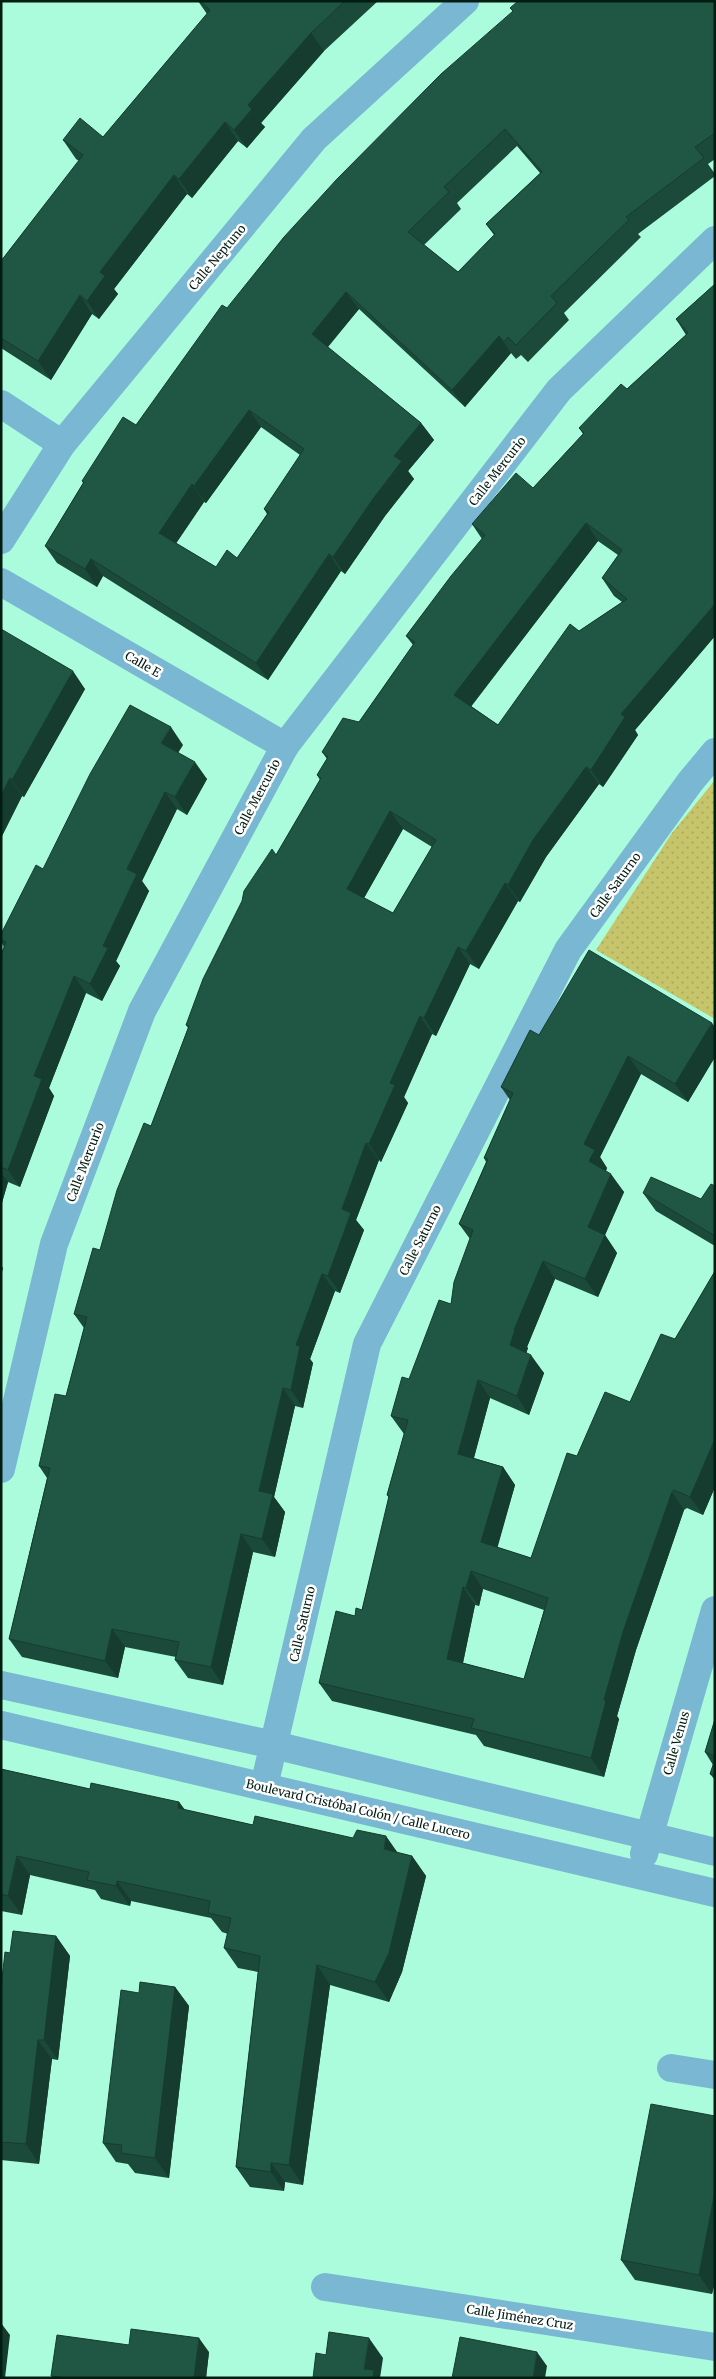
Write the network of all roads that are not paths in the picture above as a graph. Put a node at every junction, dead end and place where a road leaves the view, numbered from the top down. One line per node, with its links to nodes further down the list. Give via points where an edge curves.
1 (464, 1): 4 (street, Calle Neptuno, via 314,139)
2 (715, 240): 7 (street, Calle Mercurio, via 559,390)
3 (1, 404): 4 (street)
4 (62, 444): 5 (street, Calle Neptuno)
5 (1, 540)
6 (1, 582): 7 (street, Calle E)
7 (285, 746): 9 (street, Calle Mercurio, via 139,1020 54,1244)
8 (715, 752): 13 (street, Calle Saturno, via 568,950 367,1344)
9 (1, 1470)
10 (715, 1610): 15 (street, Calle Venus)
11 (1, 1685): 13 (street)
12 (1, 1725): 14 (street, Boulevard Cristóbal Colón / Calle Lucero)
13 (274, 1745): 14 (street, Calle Saturno); 15 (street)
14 (264, 1786): 17 (street, Boulevard Cristóbal Colón / Calle Lucero)
15 (648, 1837): 16 (street); 17 (street, Calle Venus)
16 (715, 1852)
17 (638, 1875): 18 (street, Boulevard Cristóbal Colón / Calle Lucero)
18 (715, 1893)
19 (671, 2068): 20 (street)
20 (715, 2075)
21 (326, 2287): 22 (street, Calle Jiménez Cruz)
22 (715, 2347)

